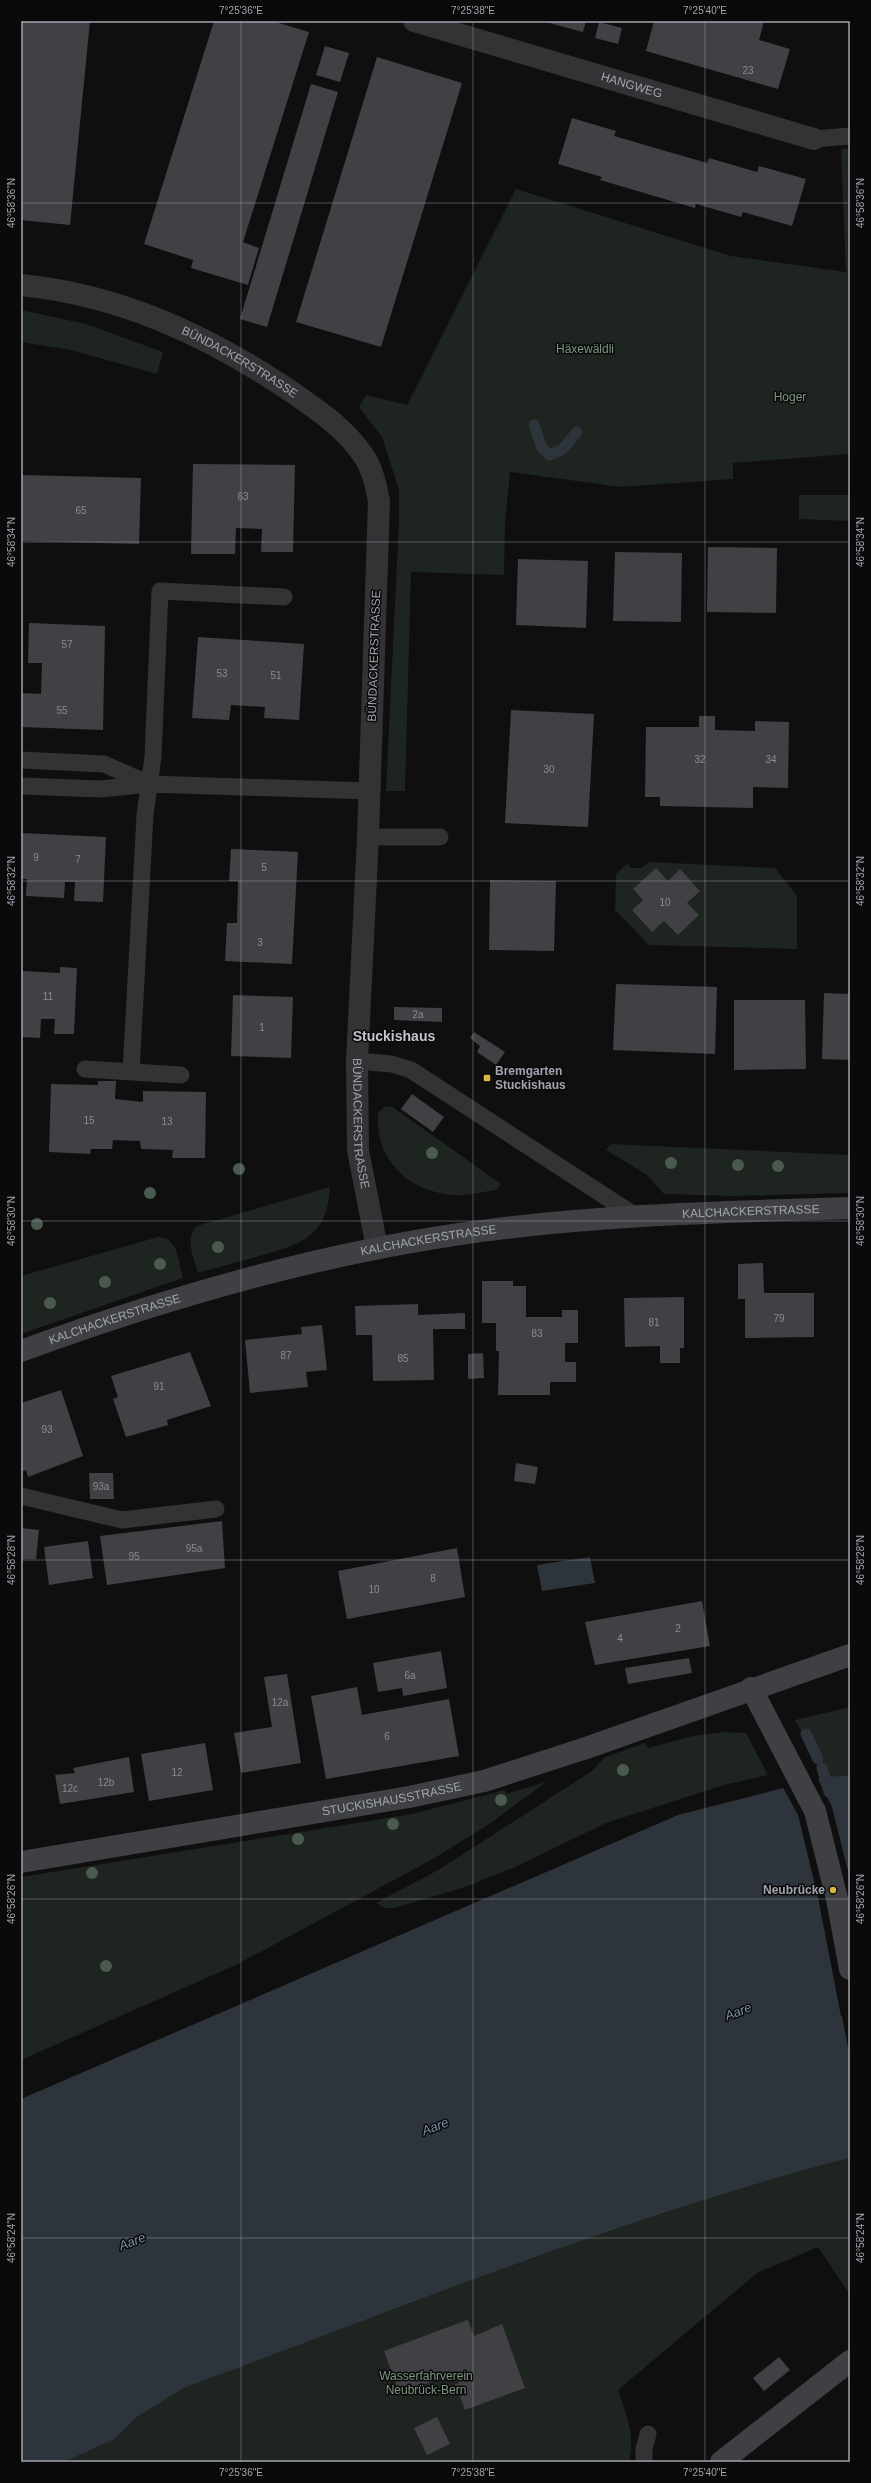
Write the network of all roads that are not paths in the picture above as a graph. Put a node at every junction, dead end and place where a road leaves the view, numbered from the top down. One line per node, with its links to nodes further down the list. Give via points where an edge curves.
1 (414, 21): 3 (street, HANGWEG)
2 (850, 136): 3 (lane, HANGWEG)
3 (814, 139)
4 (21, 285): 9 (street, BÜNDACKERSTRASSE, via 94,297 153,316 226,350 312,406 348,436 366,459 379,501)
5 (284, 597): 7 (lane, via 160,591)
6 (21, 760): 7 (lane, via 104,764)
7 (150, 784): 8 (lane, via 101,789); 9 (lane); 14 (lane, via 145,815)
8 (21, 786)
9 (370, 791): 10 (street, BÜNDACKERSTRASSE)
10 (368, 837): 11 (lane); 12 (street, BÜNDACKERSTRASSE)
11 (440, 837)
12 (357, 1061): 17 (lane, via 392,1064 411,1070); 18 (street, BÜNDACKERSTRASSE, via 358,1150)
13 (85, 1069): 14 (lane)
14 (131, 1072): 15 (lane)
15 (181, 1075)
16 (850, 1208): 17 (street, KALCHACKERSTRASSE)
17 (634, 1215): 18 (street, KALCHACKERSTRASSE, via 460,1234)
18 (377, 1248): 19 (street, KALCHACKERSTRASSE, via 196,1292)
19 (21, 1352)
20 (21, 1496): 21 (lane, via 122,1520)
21 (216, 1509)
22 (850, 1655): 23 (street, STUCKISHAUSSTRASSE)
23 (751, 1688): 24 (street, STUCKISHAUSSTRASSE, via 586,1748 484,1781 409,1797); 25 (street, via 815,1810 837,1899)
24 (21, 1862)
25 (850, 1969)
26 (850, 2361): 29 (street)
27 (648, 2434): 28 (lane, via 644,2445)
28 (644, 2462)
29 (721, 2462)

